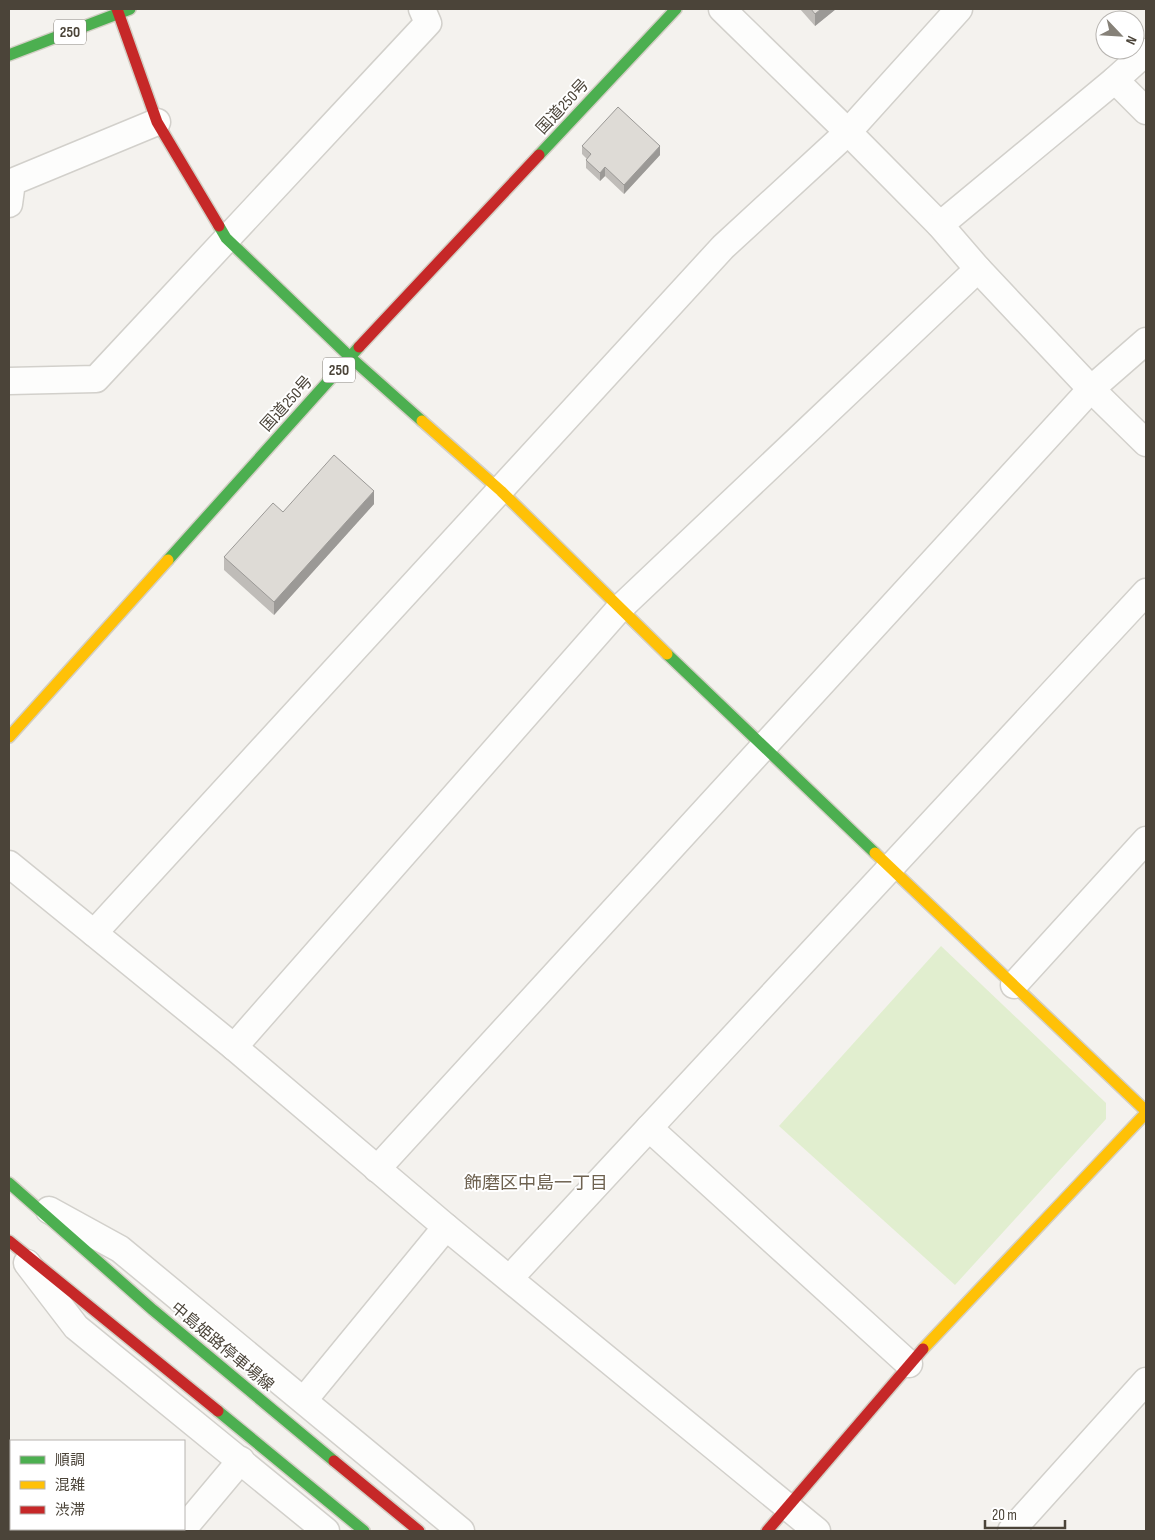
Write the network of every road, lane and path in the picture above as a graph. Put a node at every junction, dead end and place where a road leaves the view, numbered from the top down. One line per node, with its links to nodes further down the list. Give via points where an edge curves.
1 (130, 9): 6 (main road, 250)
2 (422, 9): 15 (street, via 428,23)
3 (676, 9): 18 (main road, 国道250号 / 250)
4 (722, 9): 12 (street)
5 (959, 9): 12 (street)
6 (117, 11): 8 (main road, 250); 11 (main road)
7 (1146, 52): 9 (street)
8 (9, 55)
9 (1115, 80): 10 (street); 14 (street)
10 (1146, 111)
11 (157, 122): 13 (street, via 12,182); 15 (main road)
12 (848, 132): 14 (street); 22 (street, via 723,247)
13 (9, 204)
14 (940, 225): 16 (street)
15 (226, 238): 18 (main road); 19 (street, via 96,379)
16 (978, 269): 20 (street); 24 (street)
17 (1146, 341): 20 (street)
18 (350, 358): 22 (main road); 25 (main road, 国道250号 / 250)
19 (9, 381)
20 (1091, 389): 21 (street); 26 (street)
21 (1146, 443)
22 (500, 491): 24 (main road); 30 (street)
23 (1146, 592): 29 (street)
24 (620, 609): 26 (main road); 32 (street)
25 (9, 737)
26 (764, 746): 29 (main road); 35 (street)
27 (1146, 840): 31 (street)
28 (9, 864): 30 (street)
29 (891, 867): 31 (main road); 34 (street)
30 (94, 933): 32 (street)
31 (1014, 985): 33 (main road)
32 (234, 1047): 35 (street)
33 (1146, 1112): 40 (main road)
34 (649, 1128): 39 (street); 40 (street)
35 (377, 1169): 37 (street)
36 (18, 1191): 42 (street, via 120,1249); 48 (main road, 中島姫路停車場線, via 153,1310)
37 (446, 1227): 39 (street); 42 (street)
38 (11, 1243): 43 (street, via 76,1327); 47 (main road)
39 (510, 1278): 44 (street)
40 (909, 1364): 44 (main road)
41 (1146, 1381): 52 (street)
42 (304, 1400): 49 (street)
43 (241, 1460): 45 (street); 46 (street)
44 (786, 1507): 50 (main road); 51 (street)
45 (185, 1527)
46 (326, 1531)
47 (364, 1531)
48 (419, 1531)
49 (461, 1531)
50 (767, 1531)
51 (817, 1531)
52 (1011, 1531)

